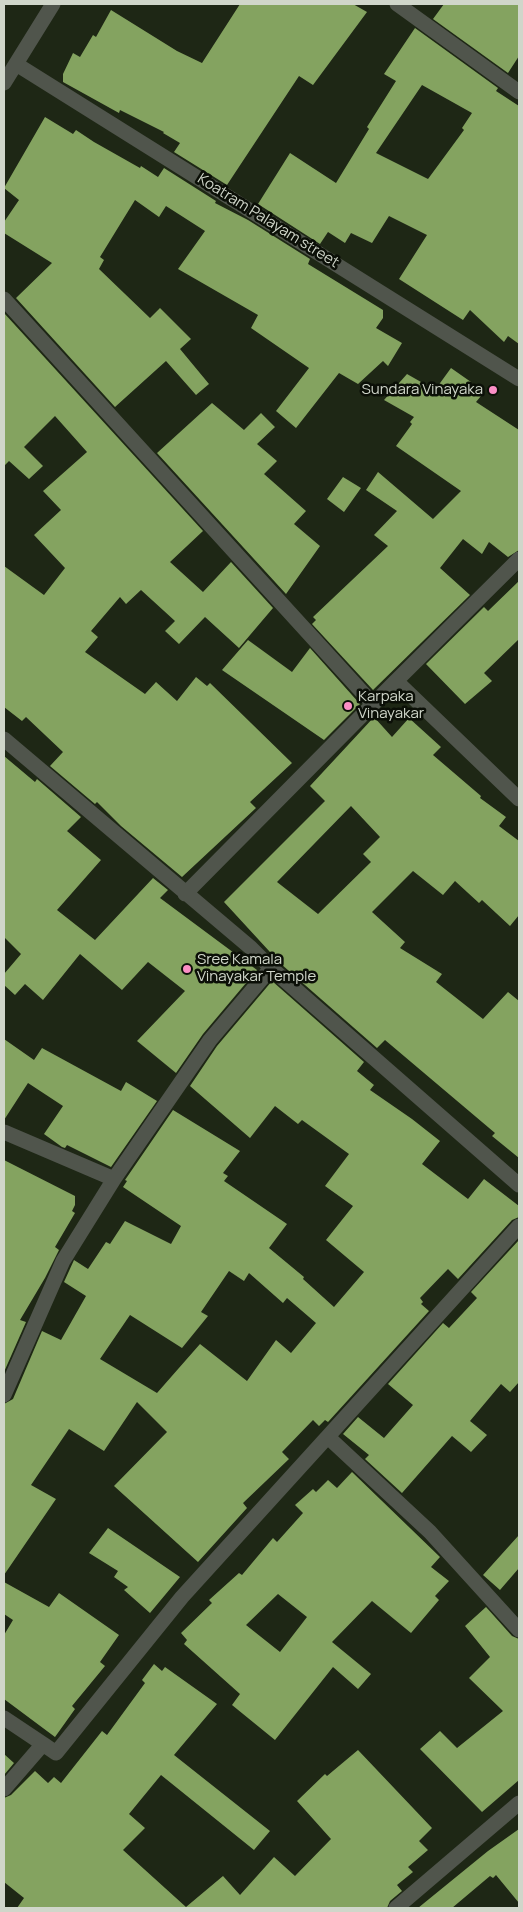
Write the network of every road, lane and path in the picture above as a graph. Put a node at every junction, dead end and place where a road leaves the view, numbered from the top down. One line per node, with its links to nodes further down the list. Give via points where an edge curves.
1 (53, 4): 3 (street)
2 (397, 4): 5 (street)
3 (16, 64): 4 (street); 7 (street, Koatram Palayam street)
4 (4, 83)
5 (519, 92)
6 (4, 300): 10 (street)
7 (519, 379)
8 (519, 560): 9 (street)
9 (396, 681): 10 (street); 12 (street)
10 (373, 704): 13 (street)
11 (4, 739): 13 (street)
12 (519, 800)
13 (185, 894): 14 (street)
14 (271, 968): 16 (street, via 210,1040); 17 (street)
15 (4, 1132): 16 (street)
16 (114, 1179): 19 (street, via 63,1261)
17 (519, 1185)
18 (519, 1226): 20 (street)
19 (4, 1396)
20 (328, 1438): 21 (street, via 430,1532); 23 (street, via 182,1597 56,1754)
21 (519, 1630)
22 (4, 1718): 23 (street)
23 (43, 1744): 24 (street)
24 (4, 1789)
25 (519, 1803): 26 (street)
26 (396, 1908)

